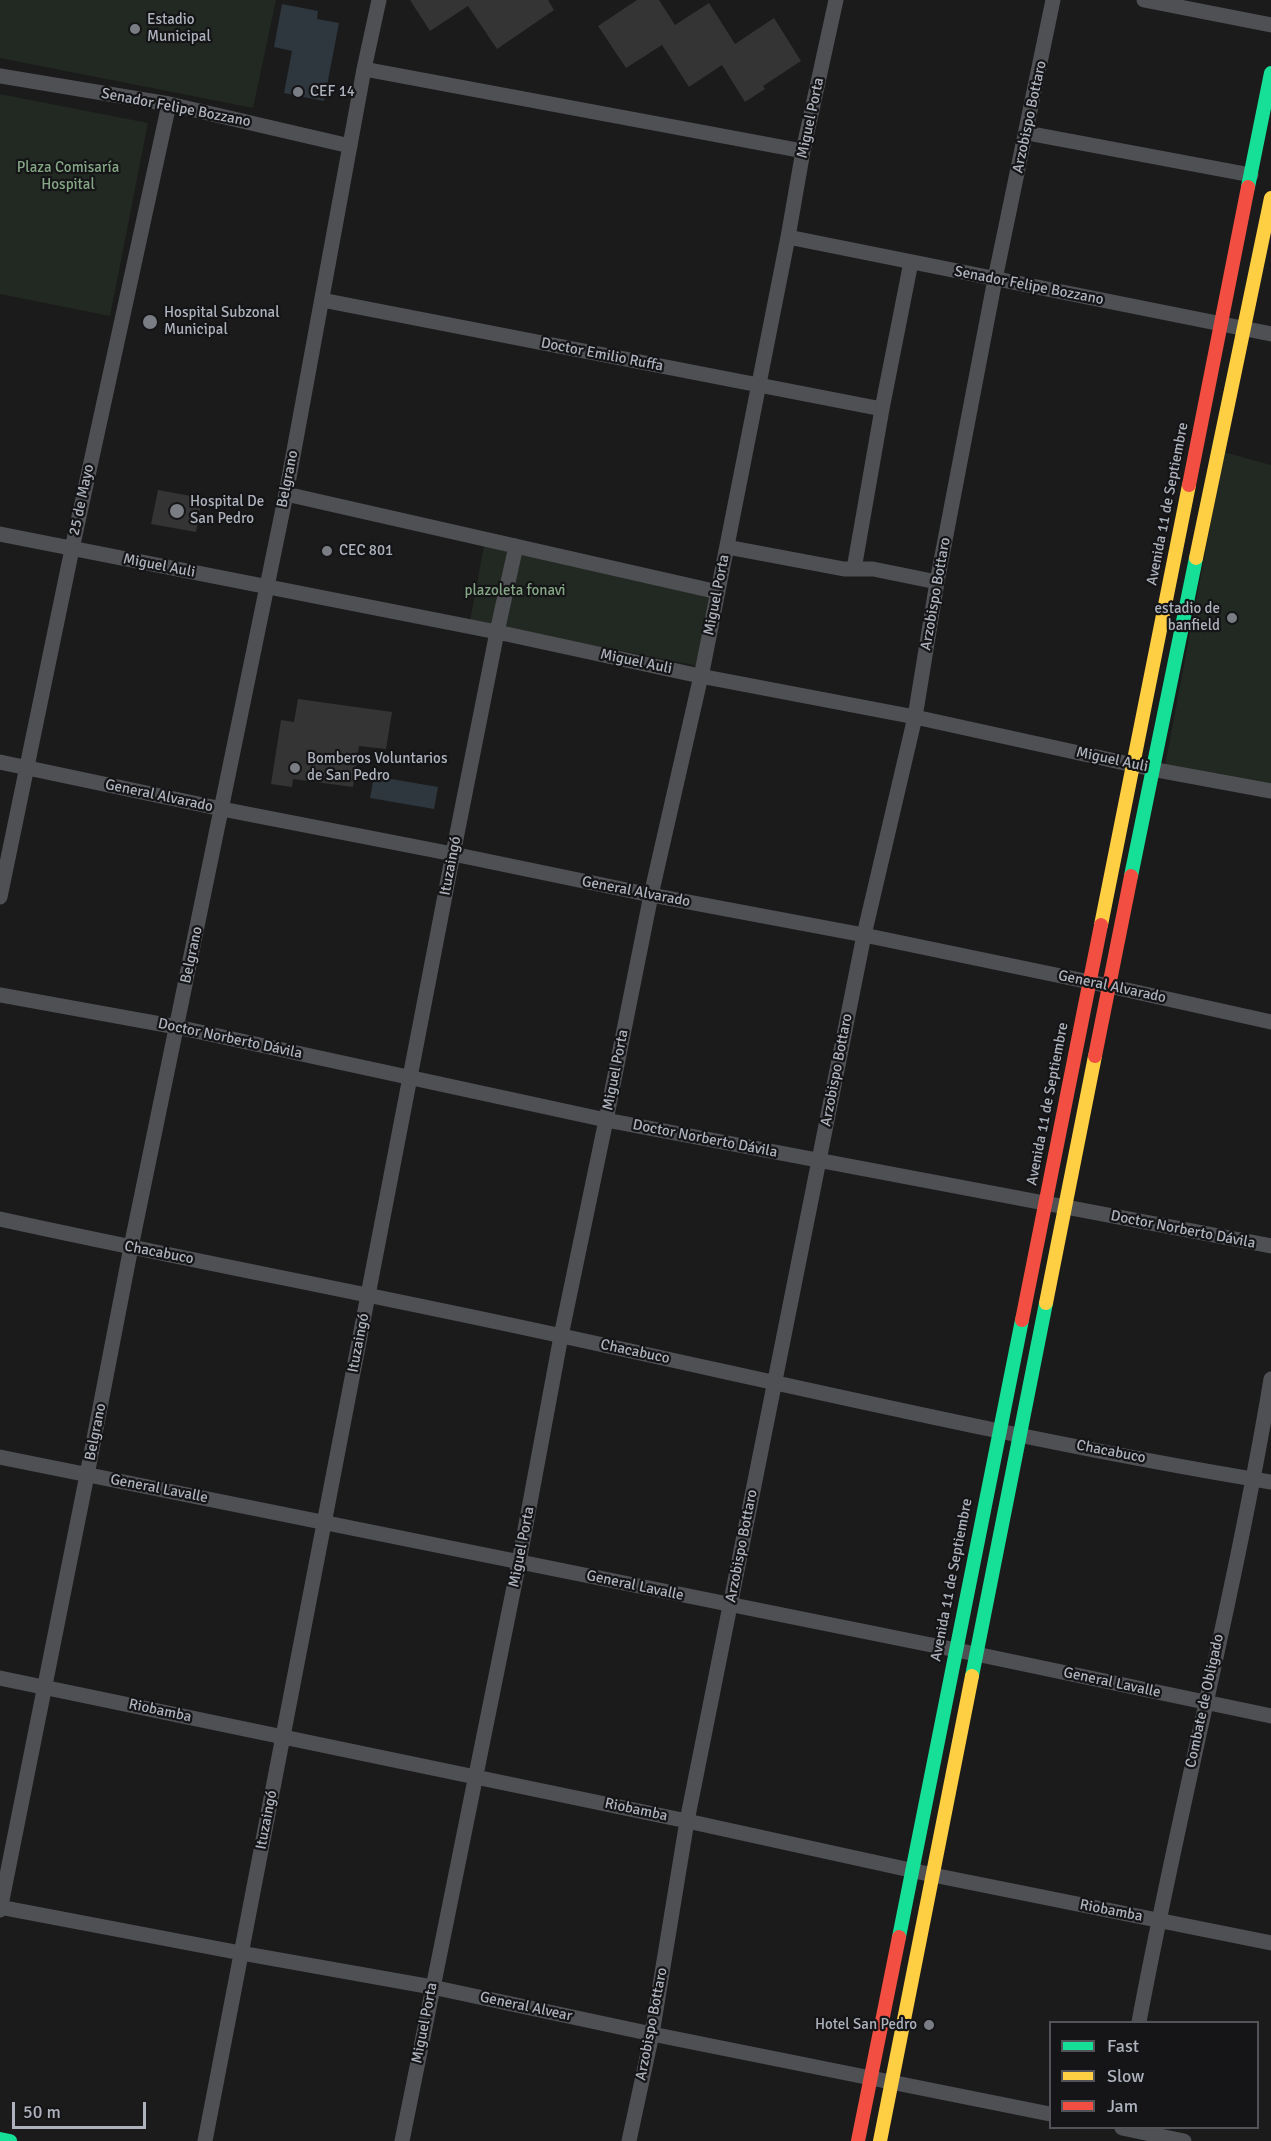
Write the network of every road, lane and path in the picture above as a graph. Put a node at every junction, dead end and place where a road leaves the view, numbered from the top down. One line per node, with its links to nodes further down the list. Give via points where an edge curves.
1 (379, 0): 6 (street, Belgrano)
2 (836, 0): 13 (street, Miguel Porta)
3 (1053, 0): 11 (street, Arzobispo Bottaro)
4 (1144, 0): 5 (street)
5 (1271, 26)
6 (364, 69): 12 (street, Belgrano); 13 (street)
7 (1271, 73): 10 (main road, Avenida 11 de Septiembre)
8 (0, 76): 9 (street, Senador Felipe Bozzano)
9 (169, 104): 12 (street, Senador Felipe Bozzano); 29 (street, 25 de Mayo)
10 (1268, 105): 14 (main road, Avenida 11 de Septiembre)
11 (1027, 133): 14 (street); 18 (street, Arzobispo Bottaro)
12 (350, 146): 19 (street, Belgrano)
13 (803, 151): 16 (street, Miguel Porta)
14 (1251, 175): 20 (main road, Avenida 11 de Septiembre)
15 (1271, 198): 21 (main road)
16 (788, 237): 17 (street, Senador Felipe Bozzano); 23 (street, Miguel Porta)
17 (911, 262): 18 (street, Senador Felipe Bozzano); 24 (street)
18 (995, 279): 20 (street, Senador Felipe Bozzano); 31 (street, Arzobispo Bottaro)
19 (322, 300): 23 (street, Doctor Emilio Ruffa); 25 (street, Belgrano)
20 (1221, 324): 21 (street, Senador Felipe Bozzano); 38 (main road, Avenida 11 de Septiembre)
21 (1245, 329): 22 (street, Senador Felipe Bozzano); 40 (main road)
22 (1271, 334)
23 (758, 386): 24 (street, Doctor Emilio Ruffa); 28 (street, Miguel Porta)
24 (882, 409): 30 (street)
25 (286, 494): 27 (street); 32 (street, Belgrano)
26 (0, 534): 29 (street, Miguel Auli)
27 (516, 546): 33 (street); 34 (street, Ituzaingó)
28 (727, 547): 30 (street); 33 (street, Miguel Porta)
29 (72, 549): 32 (street, Miguel Auli); 39 (street, 25 de Mayo)
30 (854, 569): 31 (street)
31 (937, 582): 36 (street, Arzobispo Bottaro)
32 (267, 588): 34 (street, Miguel Auli); 42 (street, Belgrano)
33 (718, 592): 35 (street, Miguel Porta)
34 (497, 632): 35 (street, Miguel Auli); 43 (street, Ituzaingó)
35 (700, 676): 36 (street, Miguel Auli); 44 (street, Miguel Porta)
36 (915, 717): 38 (street, Miguel Auli); 46 (street, Arzobispo Bottaro)
37 (0, 762): 39 (street, General Alvarado)
38 (1133, 765): 40 (street, Miguel Auli); 47 (main road, Avenida 11 de Septiembre)
39 (26, 767): 42 (street, General Alvarado); 45 (street, 25 de Mayo)
40 (1152, 770): 41 (street, Miguel Auli); 48 (main road)
41 (1271, 791)
42 (222, 809): 43 (street, General Alvarado); 51 (street, Belgrano)
43 (453, 854): 44 (street, General Alvarado); 52 (street, Ituzaingó)
44 (651, 895): 46 (street, General Alvarado); 53 (street, Miguel Porta)
45 (0, 897)
46 (864, 935): 47 (street, General Alvarado); 54 (street, Arzobispo Bottaro)
47 (1089, 981): 48 (street, General Alvarado); 55 (main road, Avenida 11 de Septiembre)
48 (1109, 986): 50 (street, General Alvarado); 56 (main road)
49 (0, 995): 51 (street, Doctor Norberto Dávila)
50 (1271, 1022)
51 (177, 1027): 52 (street, Doctor Norberto Dávila); 59 (street, Belgrano)
52 (410, 1077): 53 (street, Doctor Norberto Dávila); 60 (street, Ituzaingó)
53 (606, 1120): 54 (street, Doctor Norberto Dávila); 61 (street, Miguel Porta)
54 (819, 1161): 55 (street, Doctor Norberto Dávila); 63 (street, Arzobispo Bottaro)
55 (1045, 1204): 56 (street, Doctor Norberto Dávila); 64 (main road, Avenida 11 de Septiembre)
56 (1065, 1208): 58 (street, Doctor Norberto Dávila); 65 (main road)
57 (0, 1219): 59 (street, Chacabuco)
58 (1271, 1246)
59 (130, 1247): 60 (street, Chacabuco); 67 (street, Belgrano)
60 (368, 1295): 61 (street, Chacabuco); 70 (street, Ituzaingó)
61 (561, 1336): 63 (street, Chacabuco); 71 (street, Miguel Porta)
62 (1271, 1379): 68 (street, Combate de Obligado)
63 (774, 1383): 64 (street, Chacabuco); 72 (street, Arzobispo Bottaro)
64 (999, 1431): 65 (street, Chacabuco); 73 (main road, Avenida 11 de Septiembre)
65 (1020, 1435): 68 (street, Chacabuco); 74 (main road)
66 (0, 1457): 67 (street, General Lavalle)
67 (87, 1474): 70 (street, General Lavalle); 76 (street, Belgrano)
68 (1254, 1479): 69 (street, Chacabuco); 77 (street, Combate de Obligado)
69 (1271, 1482)
70 (324, 1523): 71 (street, General Lavalle); 79 (street, Ituzaingó)
71 (519, 1563): 72 (street, General Lavalle); 80 (street, Miguel Porta)
72 (730, 1606): 73 (street, General Lavalle); 81 (street, Arzobispo Bottaro)
73 (955, 1650): 74 (street, General Lavalle); 82 (main road, Avenida 11 de Septiembre)
74 (976, 1654): 77 (street, General Lavalle); 83 (main road)
75 (0, 1678): 76 (street, Riobamba)
76 (43, 1687): 79 (street, Riobamba); 84 (street, Belgrano)
77 (1205, 1702): 78 (street, General Lavalle); 85 (street, Combate de Obligado)
78 (1271, 1716)
79 (283, 1737): 80 (street, Riobamba); 87 (street, Ituzaingó)
80 (476, 1777): 81 (street, Riobamba); 88 (street, Miguel Porta)
81 (687, 1821): 82 (street, Riobamba); 90 (street, Arzobispo Bottaro)
82 (911, 1871): 83 (street, Riobamba); 91 (main road, Avenida 11 de Septiembre)
83 (933, 1875): 85 (street, Riobamba); 92 (main road)
84 (0, 1908): 87 (street, General Alvear)
85 (1158, 1921): 86 (street, Riobamba); 89 (street, Combate de Obligado)
86 (1271, 1943)
87 (241, 1953): 88 (street, General Alvear); 97 (street, Ituzaingó)
88 (432, 1987): 90 (street, General Alvear); 98 (street, Miguel Porta)
89 (1139, 2021)
90 (652, 2034): 91 (street, General Alvear); 99 (street, Arzobispo Bottaro)
91 (870, 2078): 92 (street, General Alvear); 100 (main road, Avenida 11 de Septiembre)
92 (892, 2083): 93 (street, General Alvear); 101 (main road)
93 (1049, 2114)
94 (1130, 2129): 102 (street)
95 (0, 2139): 96 (main road)
96 (10, 2141)
97 (205, 2141)
98 (402, 2141)
99 (629, 2141)
100 (858, 2141)
101 (880, 2141)
102 (1184, 2141)

